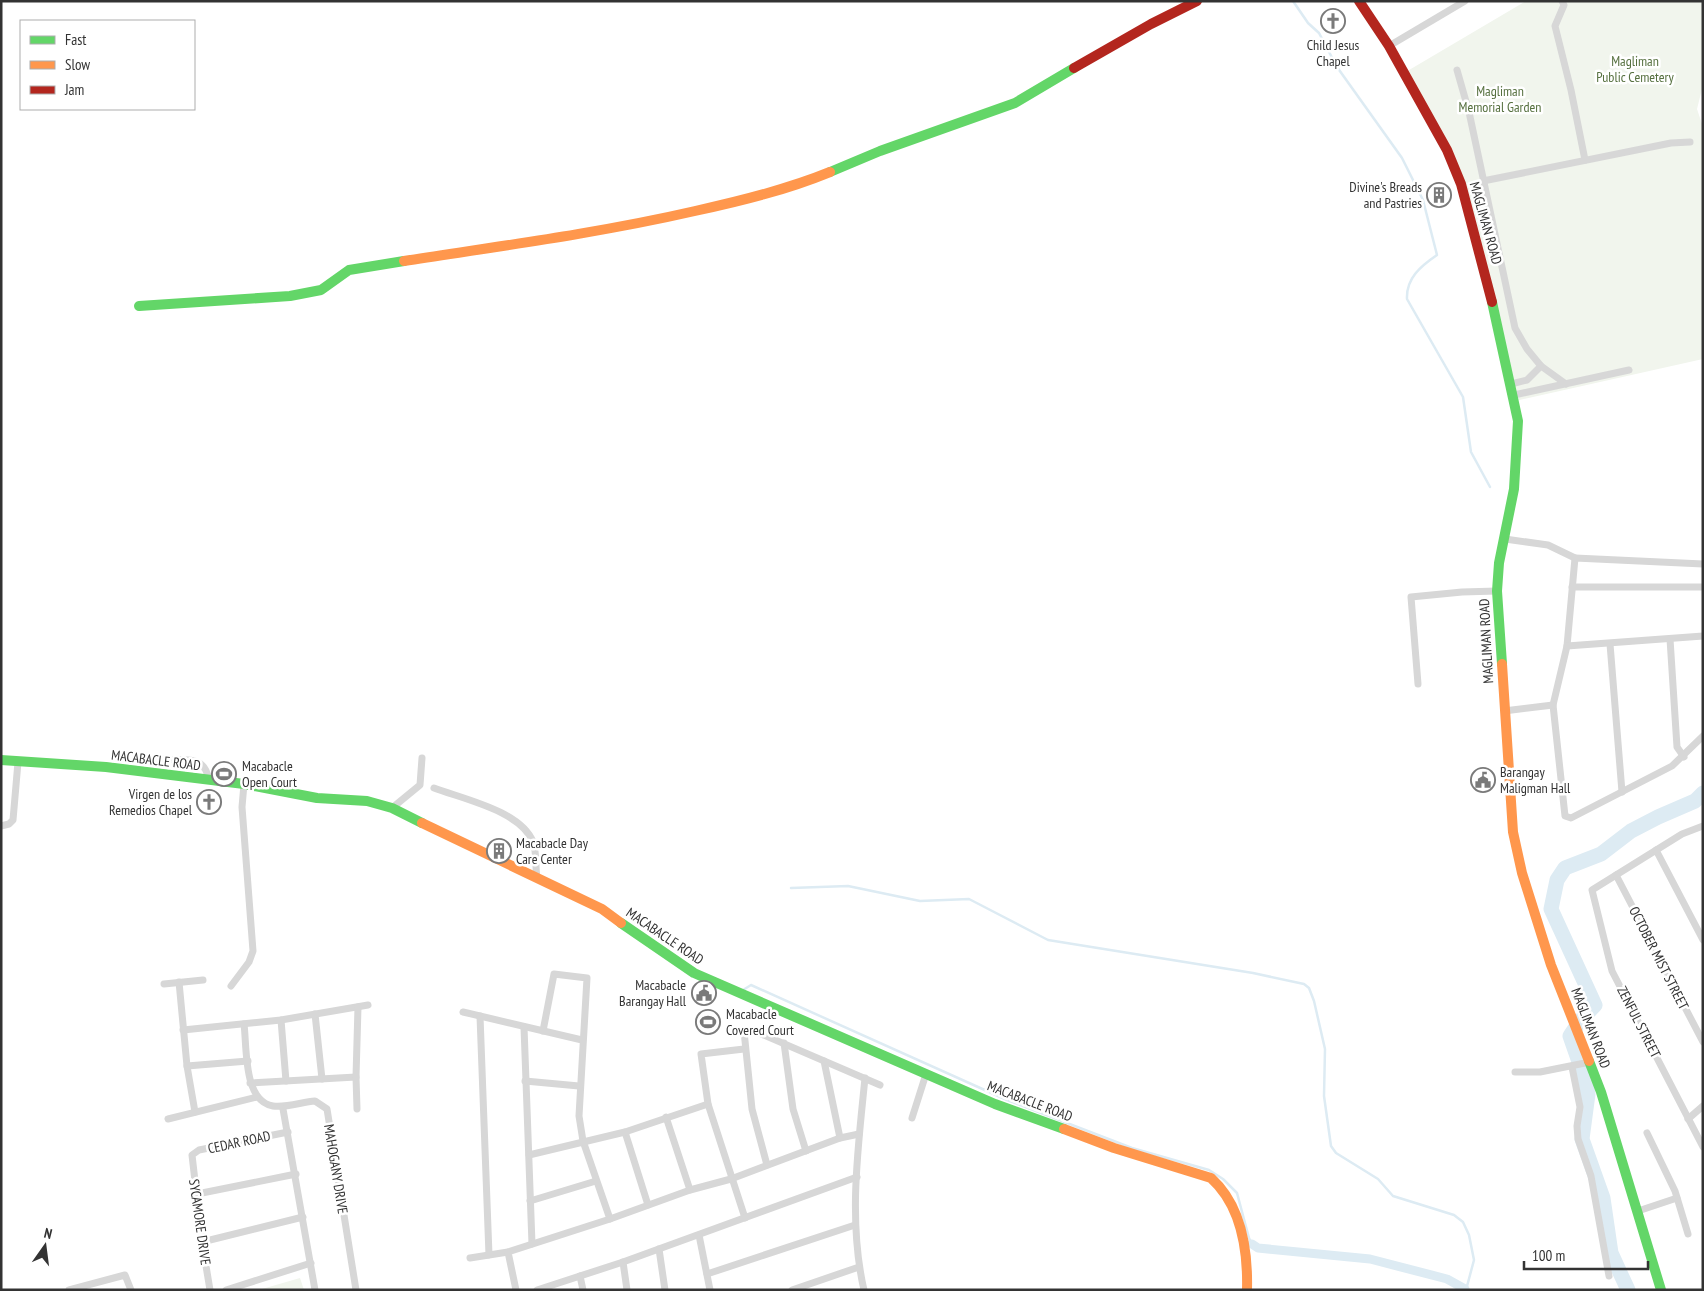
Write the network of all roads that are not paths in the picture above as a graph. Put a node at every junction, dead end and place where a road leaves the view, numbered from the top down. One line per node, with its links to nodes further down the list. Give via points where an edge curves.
1 (1197, 1): 10 (street, via 1150,24 1015,103 880,151 802,183 749,199 631,226 349,270 321,290 290,296)
2 (1359, 1): 5 (street, MAGLIMAN ROAD)
3 (1465, 1): 5 (street)
4 (1562, 1): 8 (street, via 1564,5 1555,26)
5 (1389, 46): 13 (street, MAGLIMAN ROAD, via 1443,142 1461,184)
6 (1457, 70): 9 (street)
7 (1690, 142): 8 (street)
8 (1585, 160): 9 (street)
9 (1483, 181): 11 (street, via 1512,320 1520,338)
10 (139, 306)
11 (1541, 366): 13 (street, via 1527,380); 14 (street)
12 (1629, 370): 14 (street)
13 (1511, 384): 15 (street, MAGLIMAN ROAD)
14 (1566, 384): 15 (street)
15 (1514, 395): 16 (street, MAGLIMAN ROAD, via 1518,421 1517,463)
16 (1505, 539): 17 (street, via 1548,545); 21 (street, MAGLIMAN ROAD, via 1497,574)
17 (1575, 558): 18 (street); 19 (street)
18 (1703, 564)
19 (1572, 587): 20 (street); 25 (street)
20 (1703, 587)
21 (1497, 591): 26 (street, via 1411,597); 28 (street, MAGLIMAN ROAD)
22 (1703, 636): 23 (street)
23 (1670, 638): 24 (street); 30 (street, via 1677,747)
24 (1610, 644): 25 (street); 38 (street)
25 (1567, 646): 27 (street)
26 (1418, 684)
27 (1553, 705): 28 (street); 38 (street, via 1565,816 1571,818)
28 (1504, 711): 66 (street, MAGLIMAN ROAD, via 1513,832 1522,873 1551,965 1577,1030)
29 (1703, 736): 30 (street)
30 (1684, 757): 38 (street)
31 (422, 758): 39 (street, via 420,785)
32 (164, 759): 35 (street, via 200,762 207,768)
33 (1, 760): 34 (street, MACABACLE ROAD)
34 (18, 762): 35 (street, MACABACLE ROAD, via 106,767); 40 (street, via 13,820)
35 (210, 780): 36 (street, MACABACLE ROAD)
36 (244, 784): 39 (street, MACABACLE ROAD, via 317,798 367,801); 49 (street, via 242,807 253,951)
37 (434, 788): 44 (street, via 512,817 534,843)
38 (1622, 792)
39 (392, 808): 44 (street, MACABACLE ROAD)
40 (1, 826)
41 (1703, 826): 42 (street)
42 (1656, 850): 43 (street); 45 (street)
43 (1616, 875): 61 (street, OCTOBER MIST STREET); 87 (street, ZENFUL STREET, via 1592,890 1612,972)
44 (537, 877): 69 (street, MACABACLE ROAD, via 602,909 694,974)
45 (1703, 940)
46 (203, 980): 47 (street)
47 (179, 982): 48 (street); 58 (street)
48 (164, 984)
49 (231, 986)
50 (368, 1005): 51 (street)
51 (358, 1007): 53 (street); 70 (street)
52 (462, 1012): 54 (street)
53 (315, 1014): 55 (street); 72 (street)
54 (480, 1016): 57 (street); 119 (street)
55 (281, 1020): 56 (street); 73 (street)
56 (244, 1024): 58 (street); 65 (street)
57 (524, 1027): 59 (street); 74 (street)
58 (184, 1030): 67 (street)
59 (543, 1031): 60 (street); 60 (street, via 554,974 580,975 587,978 588,986)
60 (582, 1040): 77 (street)
61 (1703, 1042)
62 (784, 1043): 63 (street, via 748,1029 744,1031); 64 (street); 95 (street, via 793,1109)
63 (744, 1048): 79 (street, via 702,1054); 98 (street, via 752,1109)
64 (824, 1060): 71 (street); 92 (street)
65 (248, 1061): 67 (street); 75 (street)
66 (1580, 1065): 68 (street, via 1540,1072); 108 (street, MAGLIMAN ROAD, via 1601,1092); 126 (street, via 1578,1139 1591,1176)
67 (187, 1066): 83 (street)
68 (1515, 1072)
69 (926, 1074): 85 (street); 141 (street, MACABACLE ROAD, via 1032,1118 1114,1148 1203,1175 1219,1184 1231,1200 1244,1245 1248,1267)
70 (356, 1077): 72 (street); 82 (street)
71 (865, 1078): 76 (street); 91 (street)
72 (322, 1079): 73 (street)
73 (286, 1081): 75 (street)
74 (525, 1081): 77 (street); 97 (street)
75 (250, 1083): 78 (street)
76 (880, 1085)
77 (579, 1086): 93 (street)
78 (257, 1097): 83 (street); 132 (street, MAHOGANY DRIVE, via 273,1106 315,1100 327,1109)
79 (708, 1104): 84 (street); 101 (street)
80 (1703, 1106): 87 (street)
81 (283, 1108): 88 (street)
82 (357, 1109)
83 (195, 1112): 86 (street)
84 (666, 1117): 89 (street); 103 (street)
85 (912, 1118)
86 (168, 1119)
87 (1688, 1119): 94 (street, ZENFUL STREET)
88 (288, 1132): 96 (street, CEDAR ROAD, via 198,1150); 99 (street)
89 (625, 1132): 93 (street); 107 (street)
90 (1647, 1133): 105 (street)
91 (860, 1134): 92 (street); 100 (street)
92 (840, 1138): 95 (street)
93 (583, 1141): 97 (street); 102 (street)
94 (1703, 1147)
95 (806, 1151): 98 (street)
96 (192, 1155): 104 (street, SYCAMORE DRIVE)
97 (529, 1155): 106 (street)
98 (767, 1165): 101 (street)
99 (296, 1174): 104 (street); 109 (street)
100 (857, 1177): 110 (street); 112 (street)
101 (731, 1179): 103 (street); 110 (street)
102 (596, 1181): 106 (street); 111 (street)
103 (690, 1190): 107 (street)
104 (197, 1194): 115 (street, SYCAMORE DRIVE)
105 (1677, 1198): 108 (street); 114 (street)
106 (530, 1201): 116 (street)
107 (648, 1205): 111 (street)
108 (1638, 1212): 142 (street, MAGLIMAN ROAD)
109 (303, 1216): 115 (street); 122 (street)
110 (745, 1218): 113 (street)
111 (610, 1219): 116 (street)
112 (855, 1226): 123 (street); 124 (street)
113 (699, 1234): 117 (street); 124 (street)
114 (1688, 1234)
115 (202, 1242): 129 (street, SYCAMORE DRIVE)
116 (532, 1244): 118 (street)
117 (659, 1249): 121 (street); 137 (street)
118 (508, 1252): 119 (street); 133 (street)
119 (489, 1255): 120 (street)
120 (470, 1258)
121 (623, 1262): 125 (street); 136 (street)
122 (310, 1263): 130 (street); 131 (street)
123 (859, 1267): 139 (street); 140 (street)
124 (707, 1274): 138 (street)
125 (580, 1276): 134 (street); 135 (street)
126 (1609, 1276)
127 (69, 1290): 128 (street, via 125,1274)
128 (131, 1290)
129 (210, 1290)
130 (226, 1290)
131 (315, 1290)
132 (356, 1290)
133 (516, 1290)
134 (538, 1290)
135 (583, 1290)
136 (627, 1290)
137 (665, 1290)
138 (710, 1290)
139 (792, 1290)
140 (864, 1290)
141 (1247, 1290)
142 (1661, 1290)

